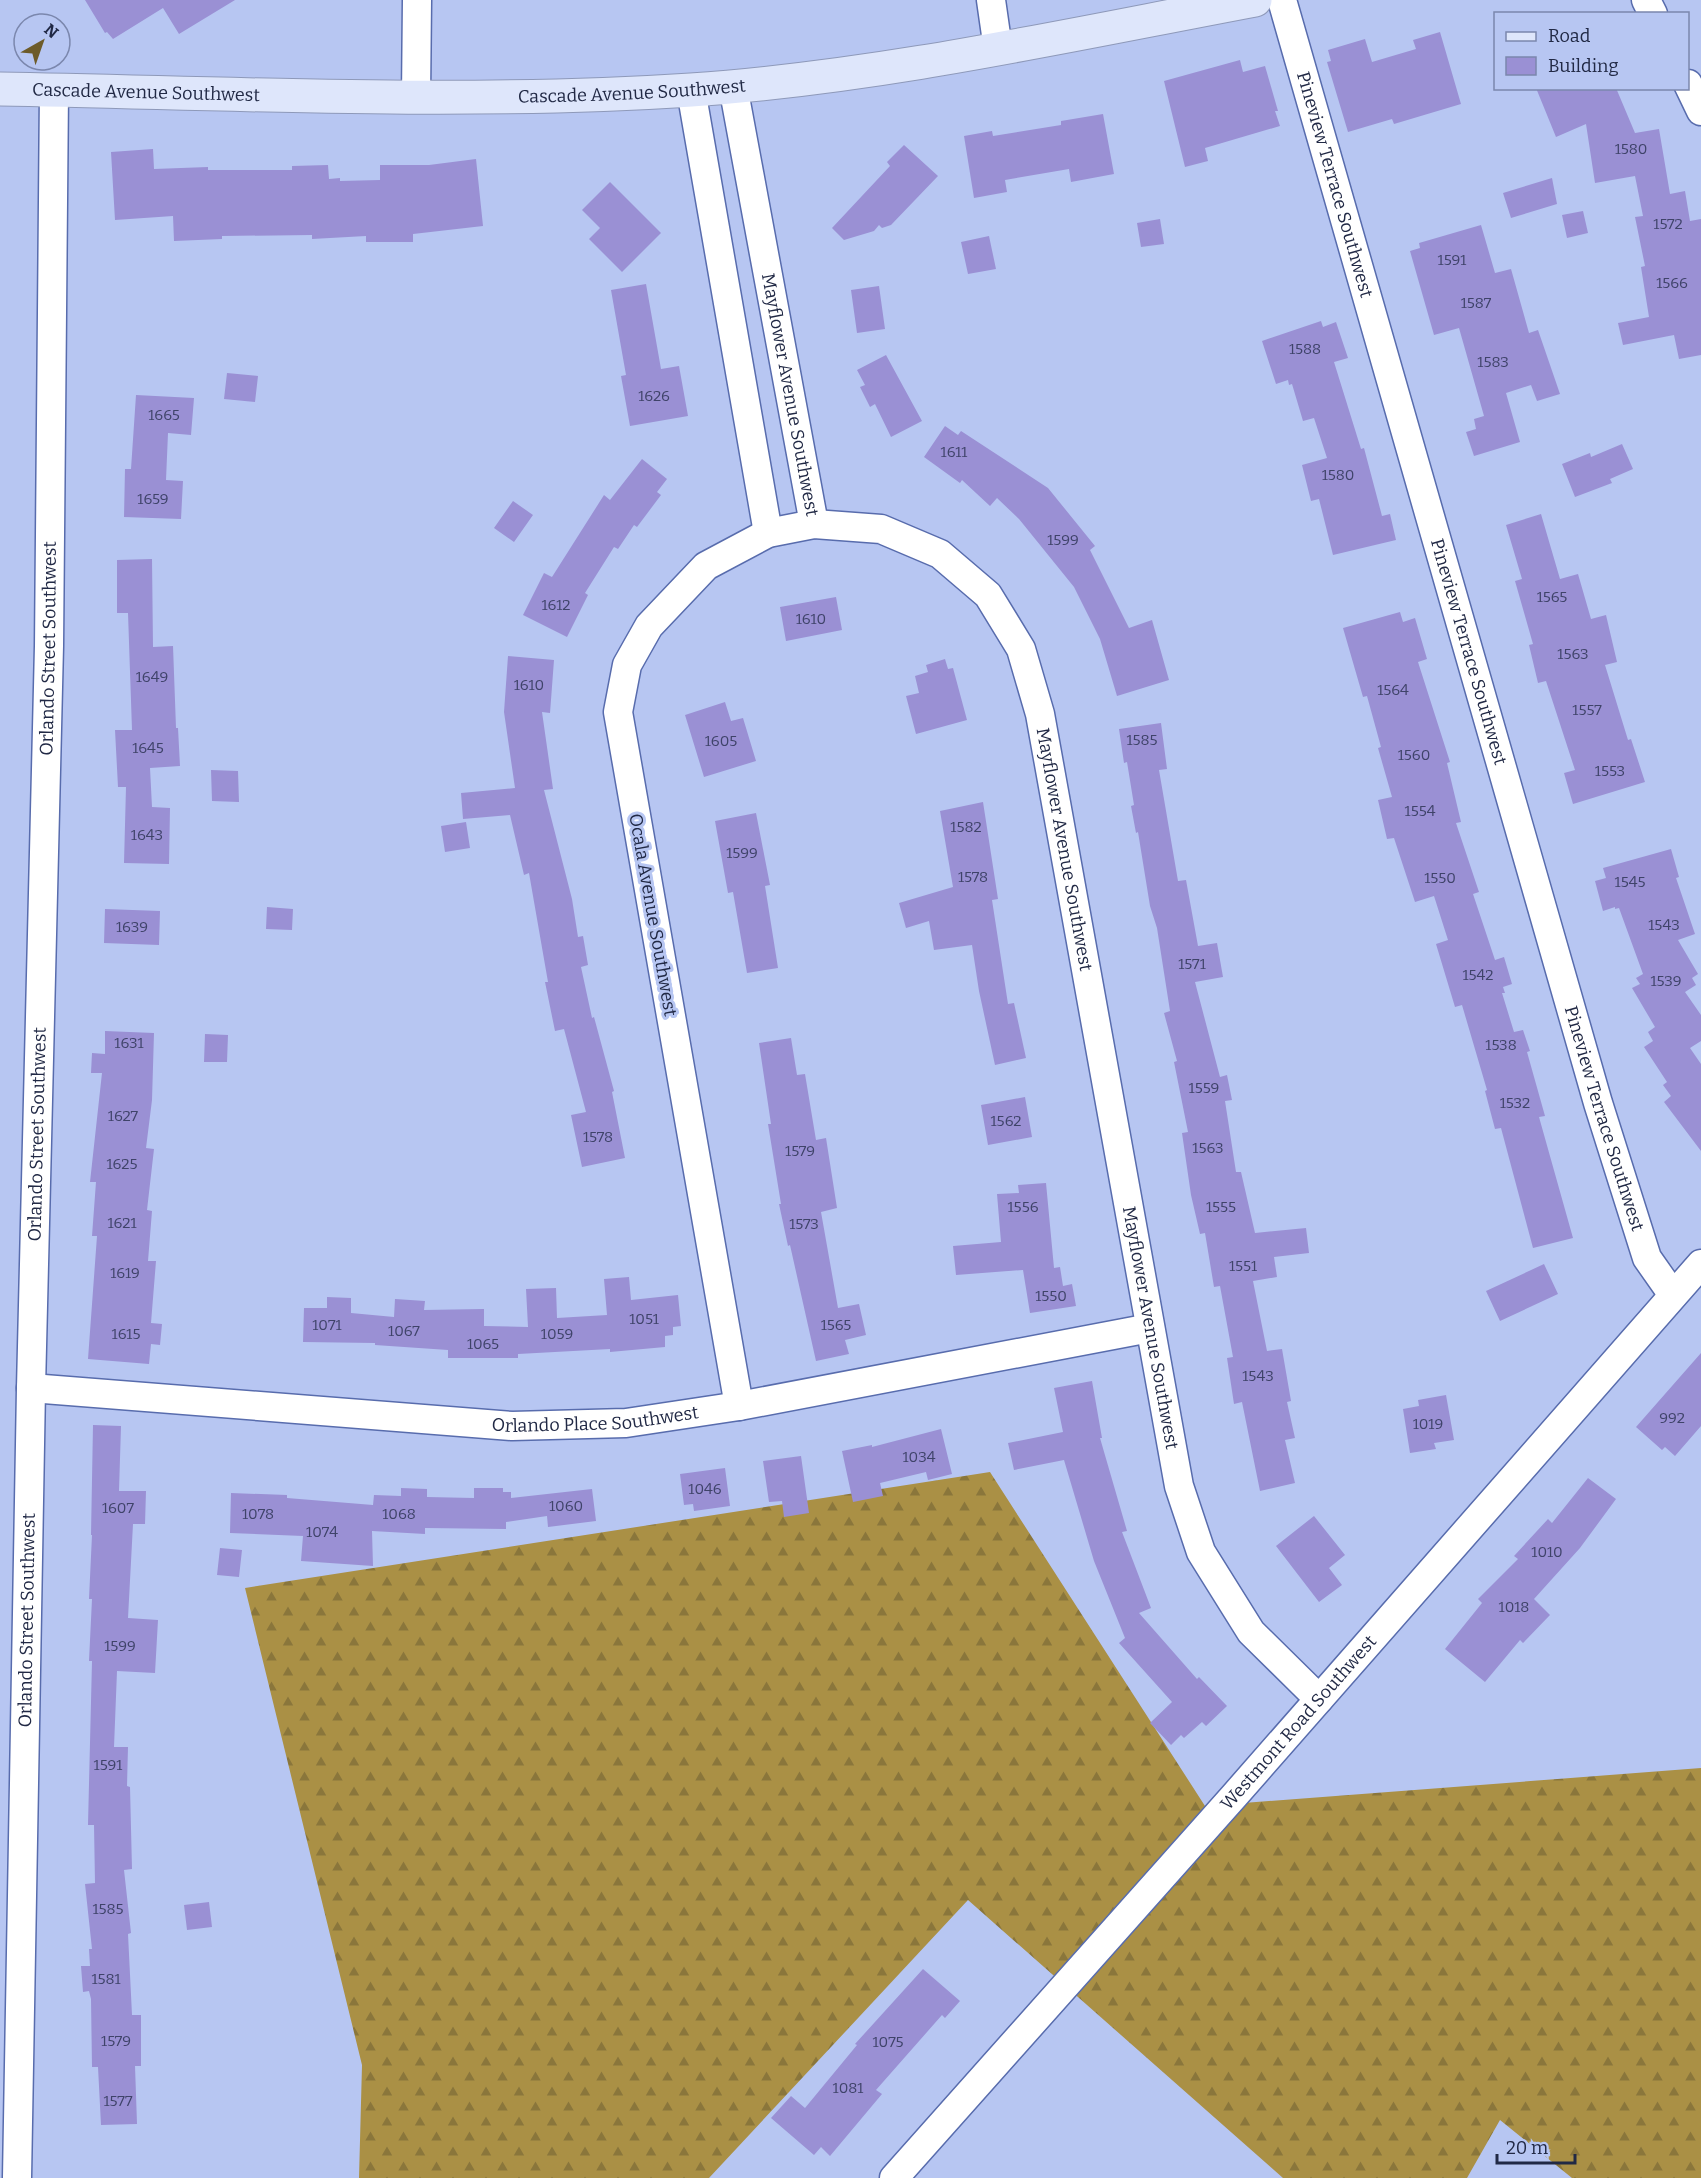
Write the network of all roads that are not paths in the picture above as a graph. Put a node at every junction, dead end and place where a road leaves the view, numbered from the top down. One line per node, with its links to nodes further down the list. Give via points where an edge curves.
1 (417, 0): 11 (street)
2 (991, 0): 5 (street)
3 (1255, 0): 5 (main road, Cascade Avenue Southwest)
4 (1282, 0): 16 (street, Pineview Terrace Southwest, via 1598,1103 1647,1258)
5 (998, 49): 6 (main road, Cascade Avenue Southwest, via 866,71)
6 (733, 86): 10 (main road, Cascade Avenue Southwest); 13 (street, Mayflower Avenue Southwest)
7 (1689, 86): 12 (street)
8 (0, 89): 9 (main road, Cascade Avenue Southwest)
9 (54, 90): 11 (main road, Cascade Avenue Southwest); 18 (street, Orlando Street Southwest, via 49,646)
10 (691, 90): 11 (main road, Cascade Avenue Southwest, via 556,97); 14 (street)
11 (417, 98)
12 (1701, 111)
13 (814, 524): 14 (street, Ocala Avenue Southwest); 17 (street, Mayflower Avenue Southwest, via 881,529 940,554 988,595 1021,649 1040,714)
14 (768, 533): 19 (street, Ocala Avenue Southwest, via 706,566 649,626 627,665 618,712)
15 (1701, 1264): 16 (street, Westmont Road Southwest)
16 (1673, 1295): 20 (street, Westmont Road Southwest)
17 (1150, 1328): 19 (street, Orlando Place Southwest); 20 (street, Mayflower Avenue Southwest, via 1179,1486 1201,1552 1251,1632)
18 (32, 1388): 19 (street, Orlando Place Southwest, via 512,1426 626,1423); 21 (street, Orlando Street Southwest)
19 (739, 1406)
20 (1319, 1699): 22 (street, Westmont Road Southwest)
21 (17, 2178)
22 (894, 2178)

